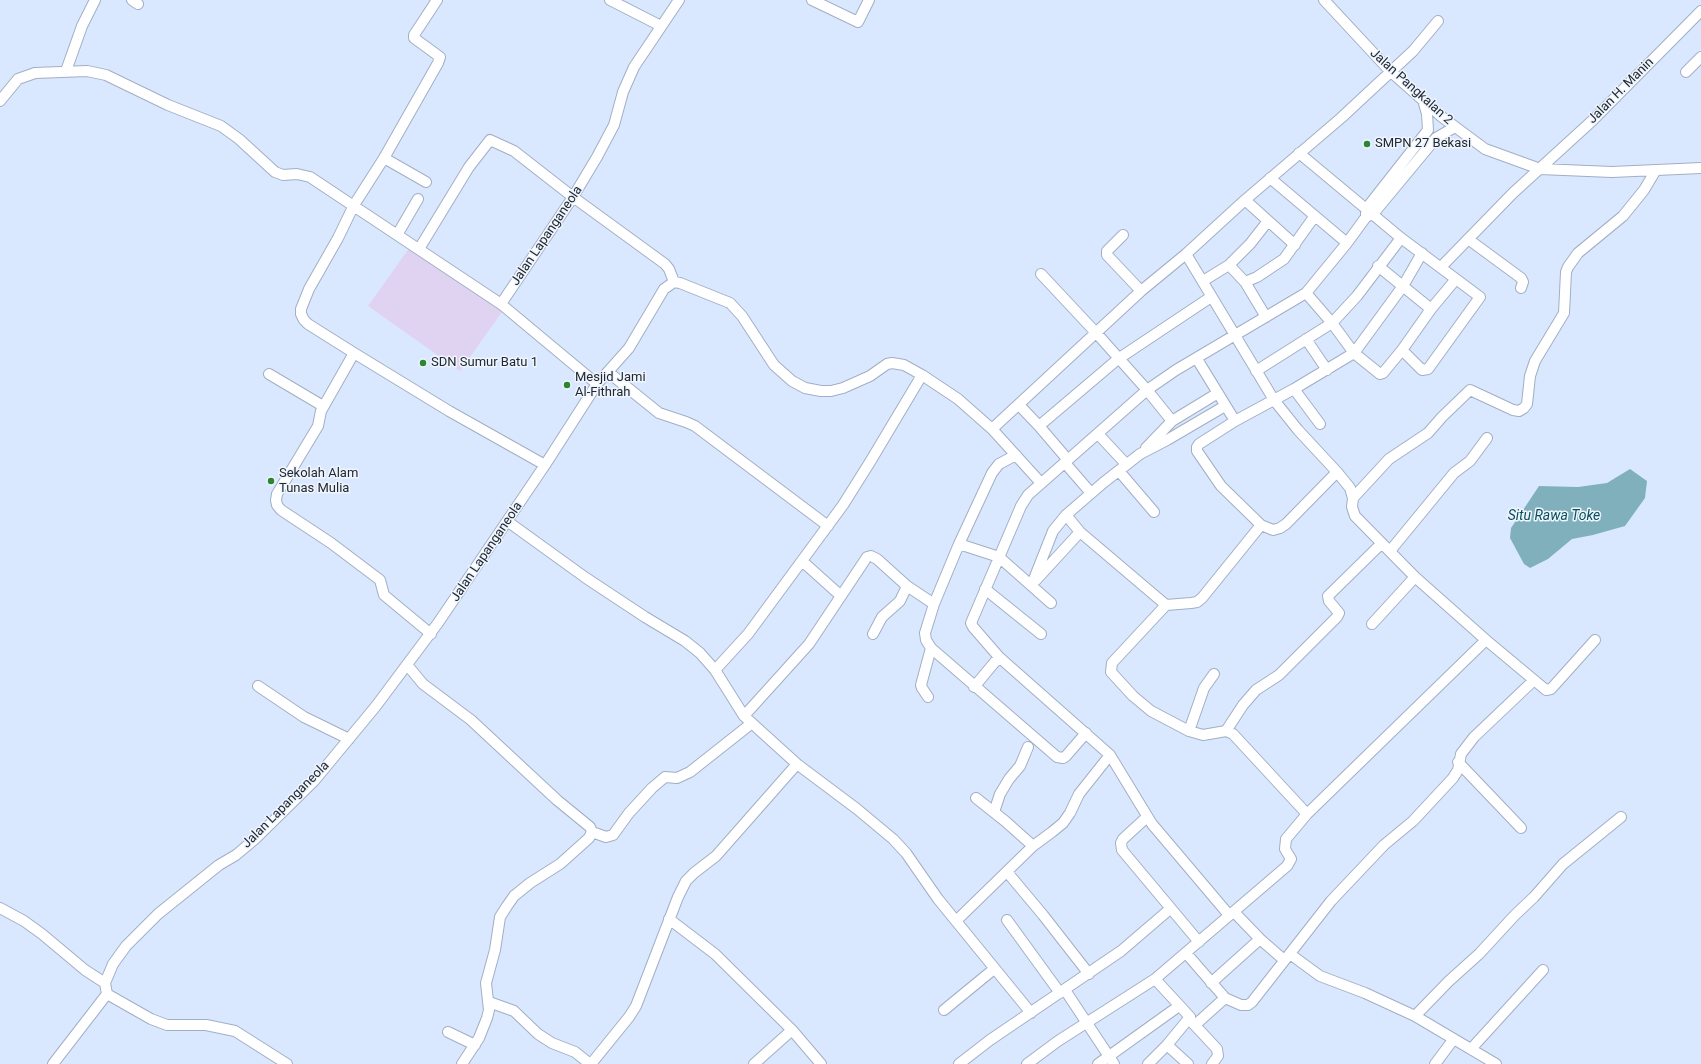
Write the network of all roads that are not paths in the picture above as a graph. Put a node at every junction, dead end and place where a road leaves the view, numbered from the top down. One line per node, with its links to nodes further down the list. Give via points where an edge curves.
1 (95, 0): 12 (street, via 82,26)
2 (437, 0): 21 (street, via 414,38 438,55 439,60)
3 (610, 0): 10 (street)
4 (680, 0): 10 (street, Jalan Lapanganeola)
5 (812, 0): 6 (street, via 858,22)
6 (869, 0)
7 (1324, 0): 13 (street, Jalan Pangkalan 2)
8 (1701, 11): 22 (street, Jalan H. Manin, via 1593,120)
9 (1438, 21): 13 (street, via 1413,51)
10 (661, 26): 27 (street, Jalan Lapanganeola, via 634,68 623,92 614,125)
11 (1701, 57): 14 (street)
12 (66, 71): 16 (street, via 35,73 22,77); 30 (street, via 87,71 106,75 173,108 209,120 239,139 275,172 310,177)
13 (1390, 71): 15 (street, Jalan Pangkalan 2); 20 (street, via 1341,118)
14 (1686, 72)
15 (1423, 99): 17 (street, Jalan Pangkalan 2); 18 (street, via 1427,114)
16 (0, 101)
17 (1455, 127): 19 (street); 22 (street, Jalan Pangkalan 2, via 1486,149)
18 (1427, 132): 19 (street); 31 (street)
19 (1436, 138): 31 (street)
20 (1299, 153): 25 (street); 31 (street)
21 (384, 158): 26 (street); 30 (street)
22 (1540, 168): 24 (street, Jalan Pangkalan 2, via 1612,172); 37 (street, Jalan H. Manin)
23 (1701, 168): 24 (street, Jalan Pangkalan 2)
24 (1656, 170): 96 (street, via 1623,216 1578,253 1568,267 1564,313 1535,361 1530,376 1527,404 1524,408 1519,411 1513,410 1470,390 1428,433 1389,459)
25 (1270, 178): 29 (street); 32 (street)
26 (426, 182)
27 (573, 197): 40 (street, via 514,151 490,140 474,160); 49 (street, via 665,264); 56 (street, Jalan Lapanganeola)
28 (418, 200): 34 (street)
29 (1245, 200): 33 (street); 42 (street)
30 (354, 205): 34 (street); 64 (street, via 301,309 301,314 308,324)
31 (1369, 213): 36 (street); 38 (street)
32 (1314, 217): 38 (street); 39 (street)
33 (1268, 221): 39 (street); 43 (street)
34 (397, 235): 40 (street)
35 (1123, 235): 53 (street, via 1107,251 1107,255)
36 (1401, 238): 41 (street); 44 (street)
37 (1468, 239): 45 (street, Jalan H. Manin); 52 (street, via 1520,277)
38 (1347, 243): 54 (street)
39 (1295, 244): 50 (street, via 1277,265)
40 (419, 249): 56 (street)
41 (1422, 253): 45 (street); 51 (street)
42 (1186, 254): 48 (street); 53 (street)
43 (1229, 265): 48 (street); 50 (street)
44 (1378, 266): 51 (street); 59 (street, via 1357,296)
45 (1441, 267): 47 (street)
46 (1041, 274): 60 (street)
47 (1456, 279): 57 (street); 63 (street, via 1480,297 1428,369 1422,370)
48 (1203, 281): 55 (street)
49 (674, 282): 70 (street, Jalan Lapanganeola, via 664,289 636,338); 72 (street, via 730,303 742,316 774,365 792,381 805,388 821,391 843,388 892,363 904,365)
50 (1246, 282): 58 (street)
51 (1403, 286): 57 (street); 65 (street)
52 (1521, 288)
53 (1141, 291): 60 (street)
54 (1306, 293): 58 (street); 59 (street)
55 (1211, 297): 61 (street); 66 (street)
56 (501, 304): 73 (street)
57 (1431, 308): 63 (street)
58 (1266, 317): 61 (street)
59 (1332, 323): 62 (street); 65 (street)
60 (1096, 333): 66 (street); 78 (street)
61 (1234, 336): 67 (street); 68 (street)
62 (1306, 339): 68 (street); 69 (street)
63 (1402, 350): 65 (street, via 1380,374)
64 (354, 353): 79 (street); 91 (street)
65 (1354, 353): 69 (street)
66 (1118, 359): 75 (street); 84 (street)
67 (1197, 359): 75 (street); 76 (street)
68 (1256, 370): 77 (street)
69 (1327, 370): 74 (street)
70 (608, 372): 73 (street, Jalan Lapanganeola); 101 (street, via 653,409 695,426)
71 (269, 374): 79 (street)
72 (922, 375): 85 (street, via 958,399); 101 (street)
73 (597, 384): 91 (street, Jalan Lapanganeola)
74 (1294, 389): 77 (street); 83 (street)
75 (1147, 390): 81 (street); 86 (street)
76 (1218, 393): 80 (street); 81 (street)
77 (1274, 400): 82 (street); 93 (street)
78 (1019, 405): 84 (street); 85 (street)
79 (324, 406): 117 (street, via 319,423 277,494 277,505 380,580 384,595)
80 (1225, 406): 82 (street); 88 (street)
81 (1172, 421): 88 (street)
82 (1236, 421): 100 (street, via 1199,444 1197,451 1221,486)
83 (1320, 424)
84 (1039, 426): 90 (street)
85 (992, 429): 89 (street)
86 (1098, 434): 90 (street); 92 (street)
87 (1487, 438): 105 (street, via 1470,461 1454,473)
88 (1140, 454): 92 (street)
89 (1016, 455): 94 (street); 103 (street, via 999,464 992,473)
90 (1066, 461): 94 (street); 95 (street)
91 (545, 465): 99 (street, Jalan Lapanganeola)
92 (1122, 468): 95 (street); 97 (street)
93 (1337, 472): 96 (street, via 1350,488); 100 (street, via 1280,528 1273,530)
94 (1041, 483): 106 (street, via 1024,500)
95 (1091, 493): 98 (street)
96 (1353, 498): 104 (street, via 1355,516)
97 (1154, 512)
98 (1066, 515): 102 (street); 109 (street, via 1053,531)
99 (507, 521): 117 (street, Jalan Lapanganeola); 125 (street, via 621,602 684,641 700,653)
100 (1261, 525): 115 (street, via 1202,598 1197,602)
101 (828, 526): 107 (street)
102 (1080, 532): 109 (street); 115 (street)
103 (959, 544): 106 (street); 114 (street)
104 (1381, 544): 105 (street); 134 (street, via 1328,596 1339,613 1337,618 1279,675 1256,690)
105 (1390, 551): 108 (street)
106 (999, 557): 109 (street); 111 (street)
107 (802, 561): 112 (street); 125 (street, via 748,634)
108 (1415, 577): 116 (street); 120 (street)
109 (1032, 584): 113 (street)
110 (907, 586): 112 (street, via 877,559 869,556); 114 (street); 118 (street, via 900,601 882,617)
111 (985, 589): 119 (street); 123 (street, via 972,623)
112 (841, 596): 131 (street, via 809,644)
113 (1051, 603)
114 (934, 604): 122 (street, via 924,637)
115 (1166, 605): 133 (street, via 1112,663 1111,672 1151,711)
116 (1372, 624)
117 (430, 634): 124 (street, Jalan Lapanganeola)
118 (874, 634)
119 (1041, 634)
120 (1486, 640): 127 (street); 143 (street)
121 (1595, 640): 127 (street, via 1551,689 1546,690)
122 (931, 648): 129 (street); 130 (street, via 921,685)
123 (999, 657): 129 (street); 135 (street)
124 (408, 666): 136 (street, Jalan Lapanganeola); 147 (street, via 423,684 471,720 590,827)
125 (715, 670): 131 (street)
126 (1214, 674): 133 (street, via 1204,688)
127 (1534, 680): 139 (street, via 1474,737)
128 (258, 686): 136 (street, via 304,717)
129 (974, 686): 135 (street, via 1057,757 1066,756)
130 (928, 697)
131 (744, 716): 132 (street)
132 (752, 723): 140 (street); 147 (street, via 690,772 677,778 665,777 629,813 613,835 606,837)
133 (1189, 731): 134 (street, via 1203,734)
134 (1226, 731): 143 (street, via 1238,739)
135 (1086, 733): 138 (street)
136 (349, 739): 164 (street, Jalan Lapanganeola, via 314,781 255,839 158,914 126,946 113,964)
137 (1028, 747): 142 (street, via 1020,766 1000,794)
138 (1110, 755): 144 (street); 148 (street, via 1079,794 1063,823)
139 (1458, 762): 146 (street); 159 (street, via 1458,770 1453,778 1413,821 1384,845 1355,875)
140 (797, 764): 153 (street, via 716,856 686,881); 155 (street, via 893,839)
141 (976, 798): 142 (street)
142 (994, 812): 148 (street)
143 (1307, 814): 152 (street, via 1286,839 1285,849 1291,859 1289,864)
144 (1147, 817): 151 (street, via 1124,839 1122,850); 152 (street)
145 (1622, 817): 173 (street, via 1563,864 1479,954)
146 (1521, 828)
147 (592, 832): 169 (street, via 589,838 560,864 530,883 514,896 507,906 500,918 486,984)
148 (1033, 846): 149 (street)
149 (1007, 872): 155 (street); 162 (street)
150 (0, 908): 164 (street, via 24,921)
151 (1170, 909): 157 (street); 162 (street)
152 (1232, 914): 156 (street); 157 (street)
153 (669, 919): 176 (street, via 715,954); 186 (street, via 636,1006 630,1017)
154 (1007, 920): 166 (street)
155 (956, 921): 160 (street)
156 (1260, 939): 159 (street); 165 (street)
157 (1199, 942): 158 (street)
158 (1186, 953): 163 (street); 165 (street)
159 (1287, 957): 168 (street, via 1248,1005); 173 (street, via 1320,976)
160 (994, 969): 171 (street); 172 (street)
161 (1542, 970): 181 (street)
162 (1089, 974): 166 (street)
163 (1155, 979): 170 (street); 175 (street)
164 (105, 983): 167 (street)
165 (1211, 983): 168 (street)
166 (1062, 991): 172 (street); 175 (street)
167 (107, 994): 183 (street); 184 (street, via 151,1019 167,1025 206,1025 235,1031)
168 (1225, 998): 174 (street)
169 (489, 1002): 179 (street, via 487,1018); 186 (street, via 514,1011 538,1034 574,1052)
170 (1179, 1006): 174 (street); 182 (street)
171 (944, 1010)
172 (1030, 1013): 189 (street)
173 (1415, 1016): 178 (street)
174 (1192, 1022): 180 (street); 194 (street, via 1217,1049 1218,1056)
175 (1087, 1023): 182 (street); 190 (street)
176 (792, 1030): 187 (street); 188 (street)
177 (448, 1032): 179 (street)
178 (1454, 1040): 181 (street); 195 (street)
179 (475, 1045): 185 (street)
180 (1167, 1045): 192 (street); 193 (street)
181 (1471, 1049): 196 (street)
182 (1111, 1060): 191 (street)
183 (53, 1064)
184 (287, 1064)
185 (462, 1064)
186 (590, 1064)
187 (754, 1064)
188 (821, 1064)
189 (959, 1064)
190 (1027, 1064)
191 (1098, 1064)
192 (1148, 1064)
193 (1188, 1064)
194 (1212, 1064)
195 (1435, 1064)
196 (1496, 1064)

